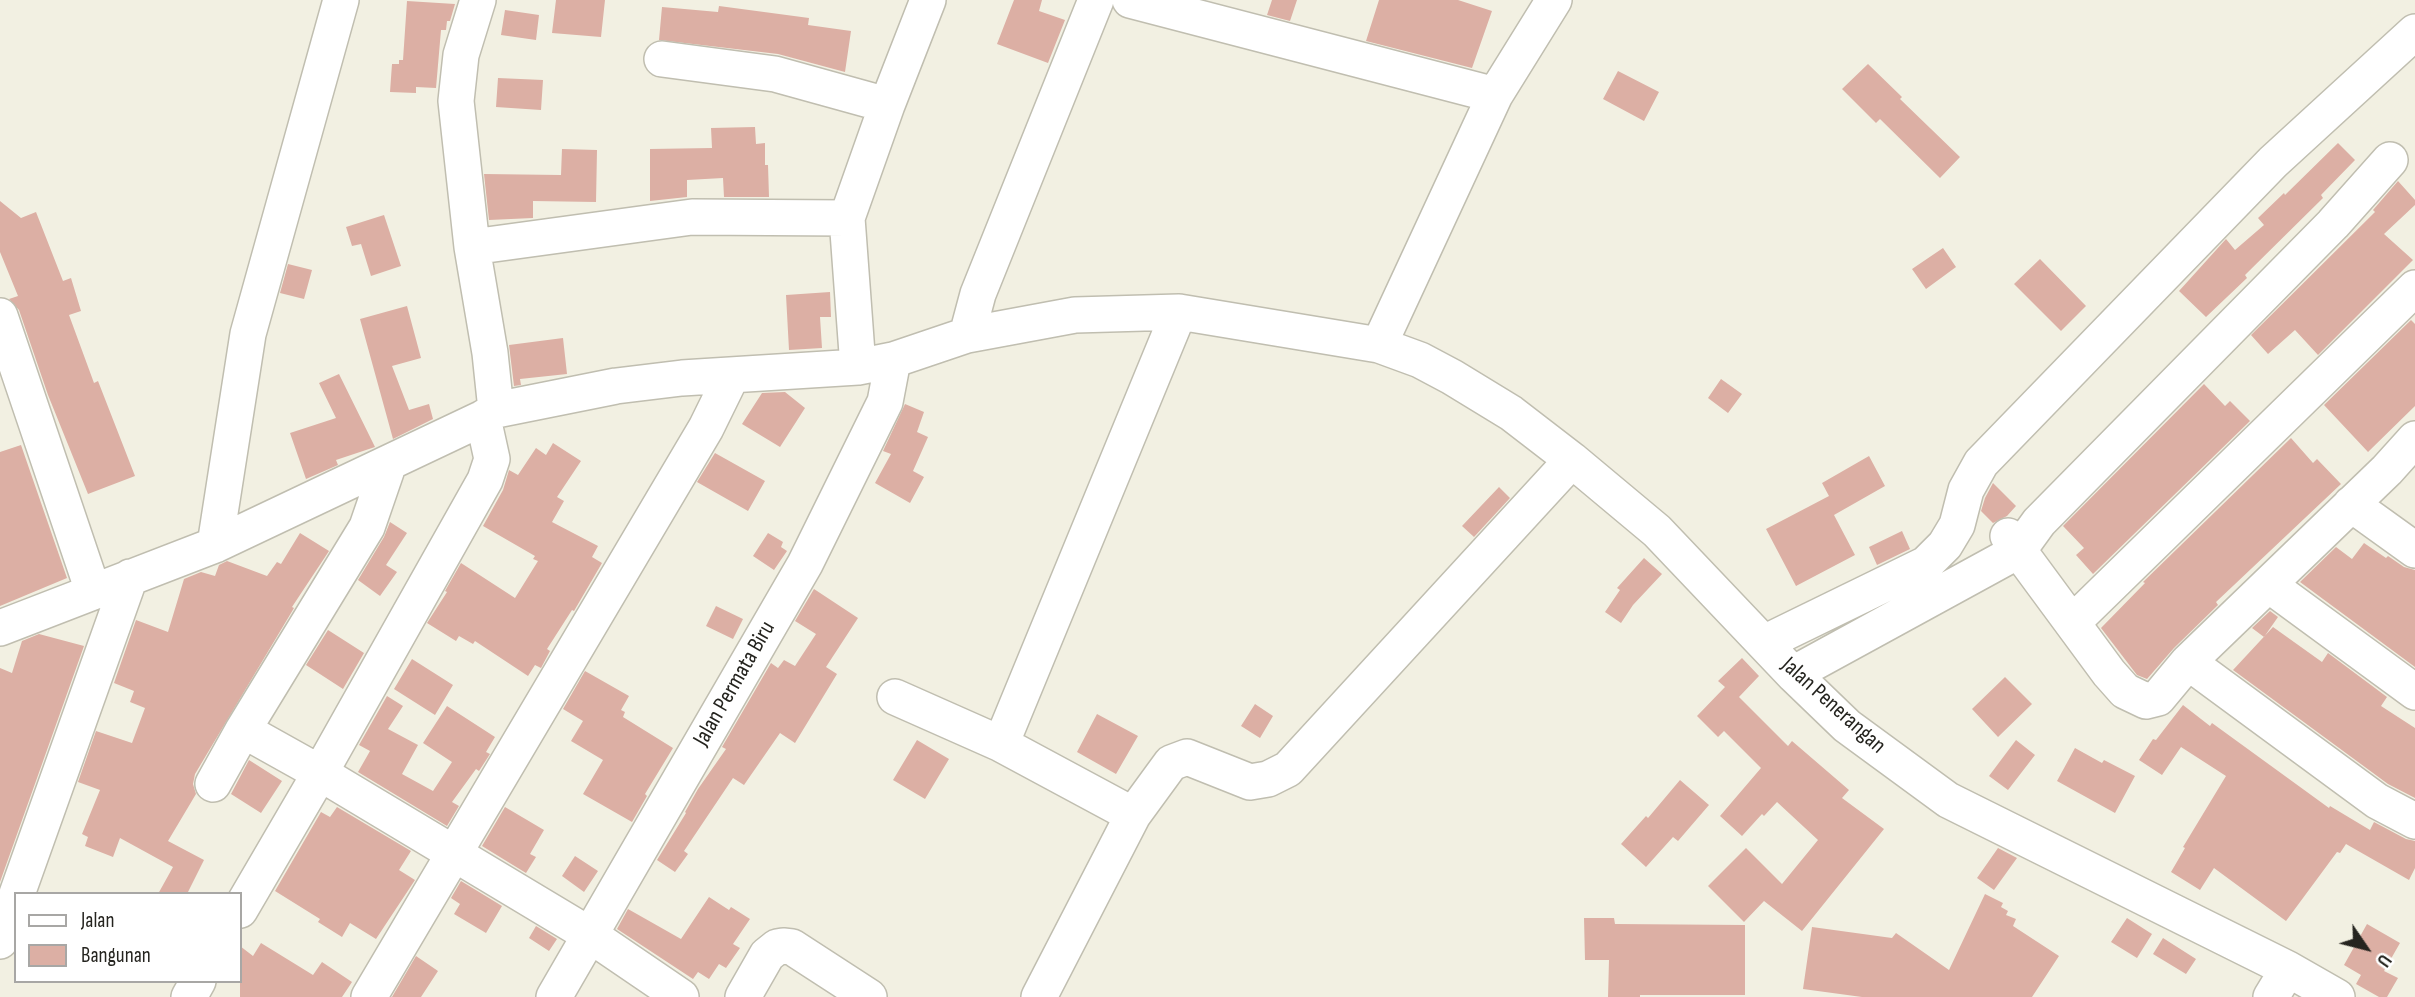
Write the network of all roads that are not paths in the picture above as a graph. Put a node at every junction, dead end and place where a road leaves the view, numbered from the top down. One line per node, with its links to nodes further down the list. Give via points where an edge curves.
1 (341, 0): 29 (street, via 248,334)
2 (478, 0): 13 (street, via 461,55 456,101)
3 (928, 0): 10 (street)
4 (1096, 0): 17 (street, via 978,294)
5 (1130, 0): 9 (street)
6 (1554, 0): 9 (street)
7 (2415, 32): 36 (street, via 2273,162 1981,463 1966,490 1957,525 1926,564)
8 (662, 60): 10 (street, via 775,74)
9 (1495, 95): 18 (street)
10 (887, 105): 12 (street)
11 (2389, 160): 28 (street, via 2333,224)
12 (847, 218): 13 (street, via 692,216); 20 (street)
13 (472, 247): 22 (street, via 490,353)
14 (2415, 288): 34 (street)
15 (1179, 312): 17 (street, Jalan Penerangan, via 1075,315); 18 (street, Jalan Penerangan); 41 (street)
16 (0, 317): 33 (street)
17 (967, 335): 19 (street, Jalan Penerangan)
18 (1379, 345): 24 (street, Jalan Penerangan, via 1452,377 1511,413)
19 (893, 360): 20 (street, Jalan Penerangan); 50 (street, Jalan Permata Biru, via 885,401 805,564)
20 (858, 367): 21 (street, Jalan Penerangan)
21 (732, 375): 22 (street, Jalan Penerangan, via 616,386); 46 (street, via 706,428)
22 (490, 414): 25 (street, Jalan Penerangan); 42 (street, via 492,459 485,480)
23 (2415, 439): 26 (street)
24 (1572, 460): 36 (street, Jalan Penerangan, via 1657,531); 44 (street, via 1288,769 1250,782 1187,757 1171,763)
25 (388, 463): 29 (street, Jalan Penerangan); 40 (street, via 366,527)
26 (2401, 476): 27 (street)
27 (2351, 504): 30 (street); 32 (street)
28 (2022, 536): 34 (street); 36 (street, via 1917,596)
29 (215, 545): 31 (street, Jalan Penerangan)
30 (2415, 550)
31 (130, 577): 33 (street, Jalan Penerangan); 47 (street)
32 (2269, 585): 37 (street); 38 (street)
33 (93, 591): 35 (street, Jalan Penerangan)
34 (2073, 622): 37 (street, via 2125,691 2146,701 2158,698)
35 (0, 628)
36 (1779, 659): 52 (street, Jalan Penerangan, via 1847,726 1948,800)
37 (2188, 662): 45 (street, via 2377,801)
38 (2415, 692)
39 (895, 697): 41 (street)
40 (243, 730): 42 (street); 43 (street)
41 (1001, 744): 44 (street)
42 (320, 773): 46 (street); 49 (street)
43 (213, 784)
44 (1133, 815): 58 (street)
45 (2415, 821)
46 (455, 855): 50 (street); 53 (street)
47 (17, 892)
48 (14, 901): 51 (street)
49 (242, 907)
50 (590, 935): 54 (street, Jalan Permata Biru); 55 (street)
51 (0, 941)
52 (2279, 983): 59 (street, Jalan Penerangan)
53 (369, 997)
54 (554, 997)
55 (681, 997)
56 (743, 997): 57 (street, via 767,955 783,946 792,947)
57 (869, 997)
58 (1039, 997)
59 (2337, 997)

